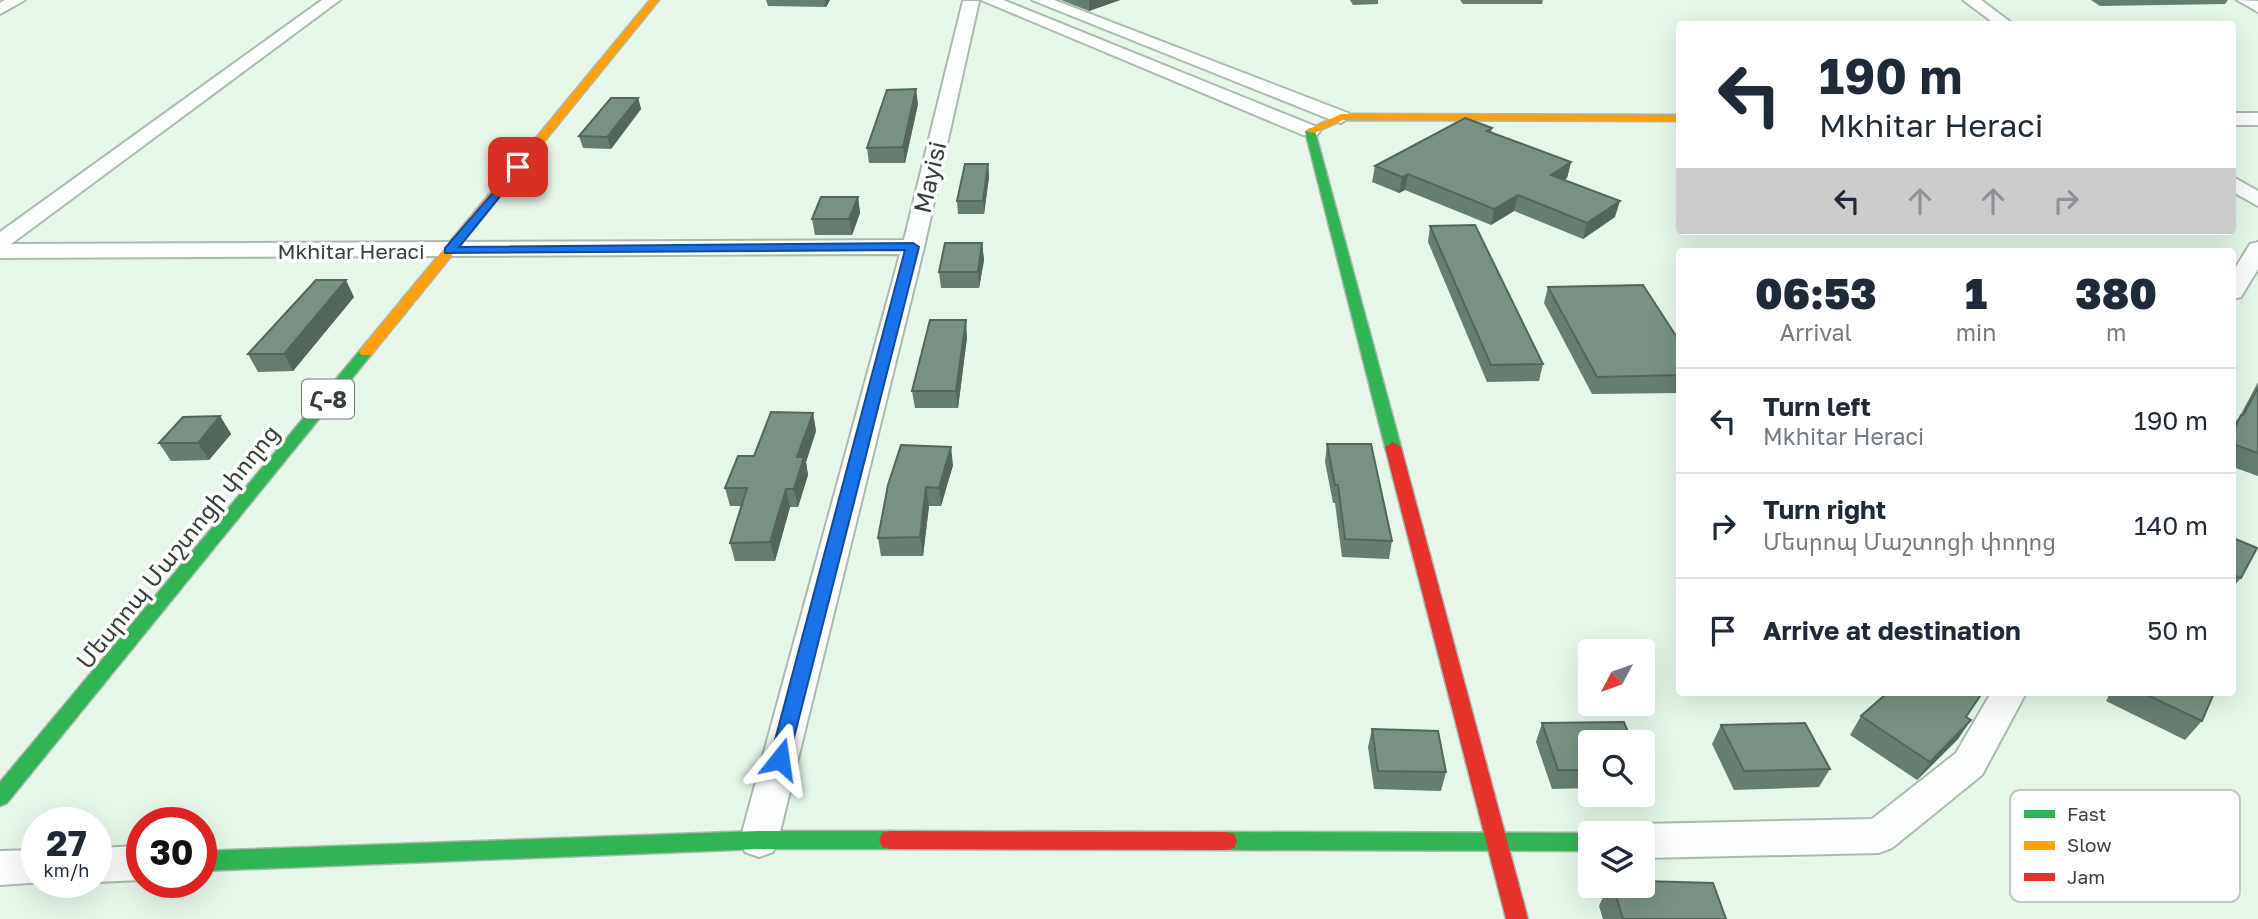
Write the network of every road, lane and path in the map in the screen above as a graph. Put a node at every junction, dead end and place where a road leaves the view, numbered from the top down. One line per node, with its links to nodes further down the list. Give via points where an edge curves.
1 (17, 0): 11 (street)
2 (332, 0): 20 (street)
3 (654, 0): 22 (street, Մեսրոպ Մաշտոցի փողոց / Հ-8)
4 (963, 0): 9 (street)
5 (990, 0): 9 (street); 17 (street)
6 (1040, 0): 13 (street)
7 (1971, 0): 12 (street)
8 (2245, 0): 10 (street)
9 (971, 1): 21 (street, Mayisi)
10 (2258, 7)
11 (0, 9)
12 (2002, 21)
13 (1341, 117): 14 (street); 17 (street)
14 (1676, 117)
15 (2236, 119): 16 (street)
16 (2258, 119)
17 (1310, 131): 31 (street)
18 (2236, 185): 19 (street)
19 (2258, 200)
20 (0, 242)
21 (913, 247): 22 (street, Mkhitar Heraci); 28 (street, Mayisi)
22 (449, 250): 23 (street, Mkhitar Heraci); 27 (street, Մեսրոպ Մաշտոցի փողոց / Հ-8)
23 (0, 251)
24 (2256, 258): 25 (street)
25 (2236, 288)
26 (2007, 696): 29 (street, via 1969,764 1879,836)
27 (0, 797)
28 (759, 840): 31 (street); 32 (street)
29 (1655, 841)
30 (1578, 842): 31 (street)
31 (1500, 845): 35 (street)
32 (217, 860)
33 (21, 867): 34 (street)
34 (0, 868)
35 (1517, 919)

